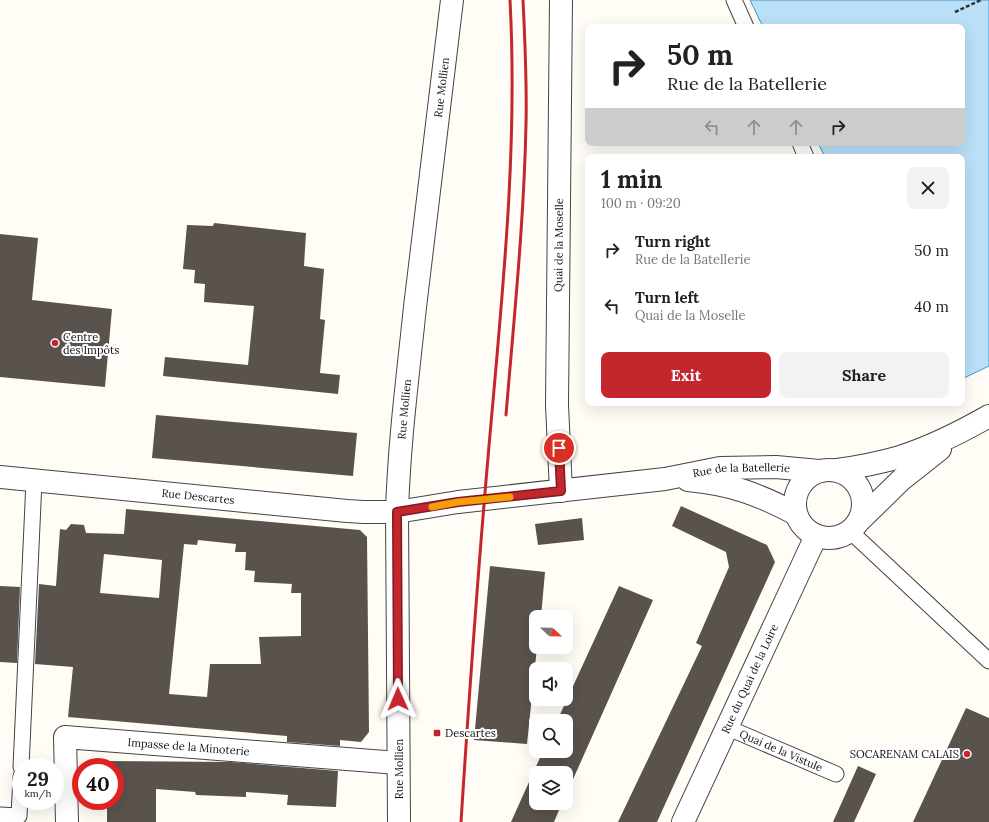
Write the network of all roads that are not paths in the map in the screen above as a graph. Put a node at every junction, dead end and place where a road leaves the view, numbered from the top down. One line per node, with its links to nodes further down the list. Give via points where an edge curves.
1 (452, 0): 11 (street, Rue Mollien, via 406,388)
2 (561, 0): 10 (street, Quai de la Moselle, via 557,405)
3 (734, 0): 4 (lane)
4 (745, 24)
5 (982, 420): 6 (street, Rue de la Batellerie, via 940,441 901,456); 13 (street, Rue de la Batellerie, via 922,462)
6 (828, 471): 8 (street, Rue de la Batellerie, via 776,467 720,468); 12 (street, via 808,476 797,491); 13 (street, via 842,472 859,488 863,506)
7 (0, 477): 9 (street, Rue Descartes)
8 (665, 479): 10 (street, Rue de la Batellerie); 12 (street, Rue de la Batellerie, via 739,489)
9 (34, 481): 11 (street, Rue Descartes, via 364,512); 17 (lane)
10 (561, 491): 11 (street, Rue de la Batellerie, via 458,502)
11 (397, 512): 18 (street, Rue Mollien)
12 (796, 514): 14 (street, via 801,524)
13 (854, 527): 14 (street, via 845,535 833,538); 15 (lane)
14 (816, 536): 16 (street, Rue du Quai de la Loire)
15 (989, 661)
16 (726, 727): 19 (lane, Quai de la Vistule); 24 (street, Rue du Quai de la Loire)
17 (21, 758)
18 (398, 763): 22 (street, Impasse de la Minoterie, via 65,737); 23 (street, Rue Mollien)
19 (836, 774)
20 (19, 810): 21 (lane, via 19,816)
21 (0, 815)
22 (67, 822)
23 (399, 822)
24 (683, 822)

